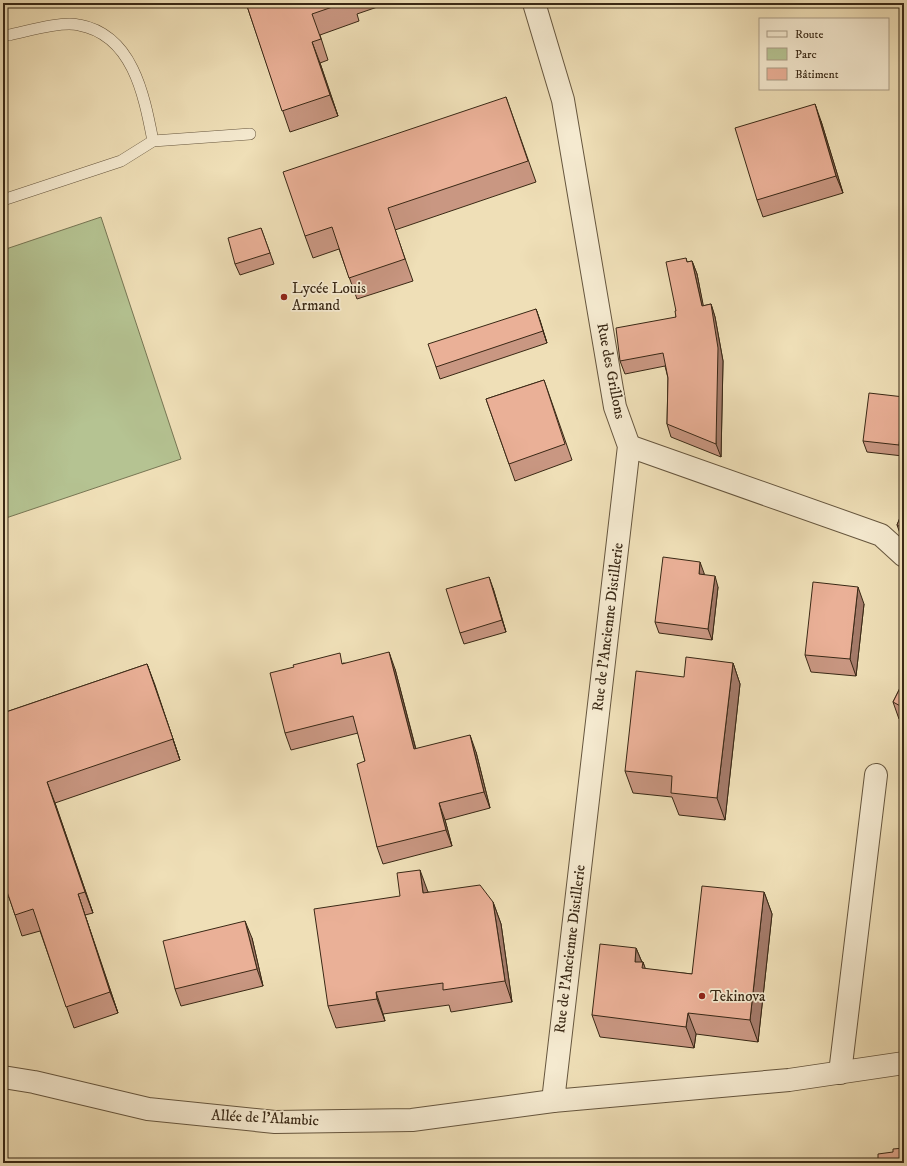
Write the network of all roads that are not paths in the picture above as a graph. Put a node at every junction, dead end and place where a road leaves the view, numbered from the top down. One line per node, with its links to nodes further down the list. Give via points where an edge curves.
1 (534, 3): 6 (street, Rue des Grillons, via 563,100 615,407)
2 (9, 35): 4 (lane, via 50,26 78,24 102,32 128,58 144,99)
3 (250, 134): 4 (lane)
4 (153, 140): 5 (lane, via 120,161)
5 (3, 200)
6 (629, 446): 7 (street, via 881,535); 12 (street, Rue de l'Ancienne Distillerie)
7 (904, 556)
8 (876, 774): 10 (street)
9 (904, 1063): 10 (street)
10 (840, 1072): 12 (street, via 789,1080)
11 (3, 1077): 12 (street, Allée de l'Alambic, via 148,1109 275,1122 412,1120)
12 (553, 1101)

